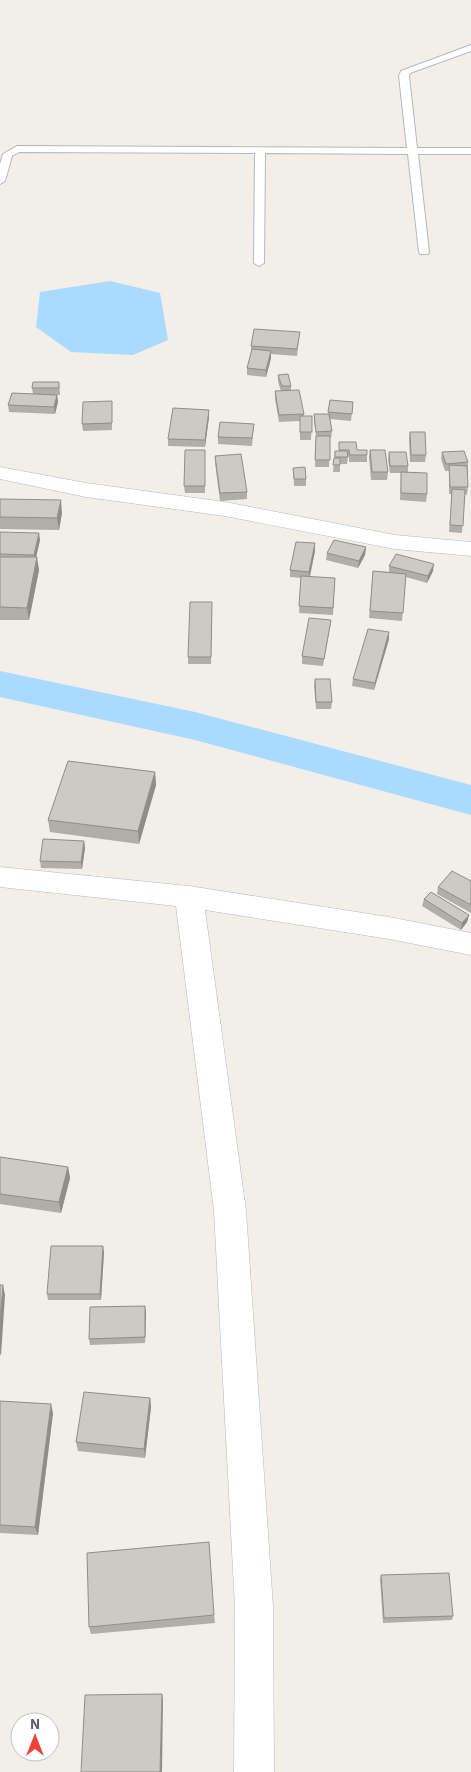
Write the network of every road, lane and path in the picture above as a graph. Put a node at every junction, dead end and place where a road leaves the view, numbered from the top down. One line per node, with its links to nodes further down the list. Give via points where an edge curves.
1 (471, 48): 3 (lane, via 406,71)
2 (260, 150): 3 (lane); 5 (lane, via 17,149 8,154); 7 (lane)
3 (413, 150): 4 (lane); 6 (lane)
4 (471, 151)
5 (0, 181)
6 (424, 252)
7 (258, 263)
8 (0, 473): 9 (street, via 86,490 225,509 395,542)
9 (471, 549)
10 (0, 877): 11 (street)
11 (189, 897): 12 (street); 13 (street, via 230,1211 254,1607)
12 (471, 944)
13 (254, 1772)

